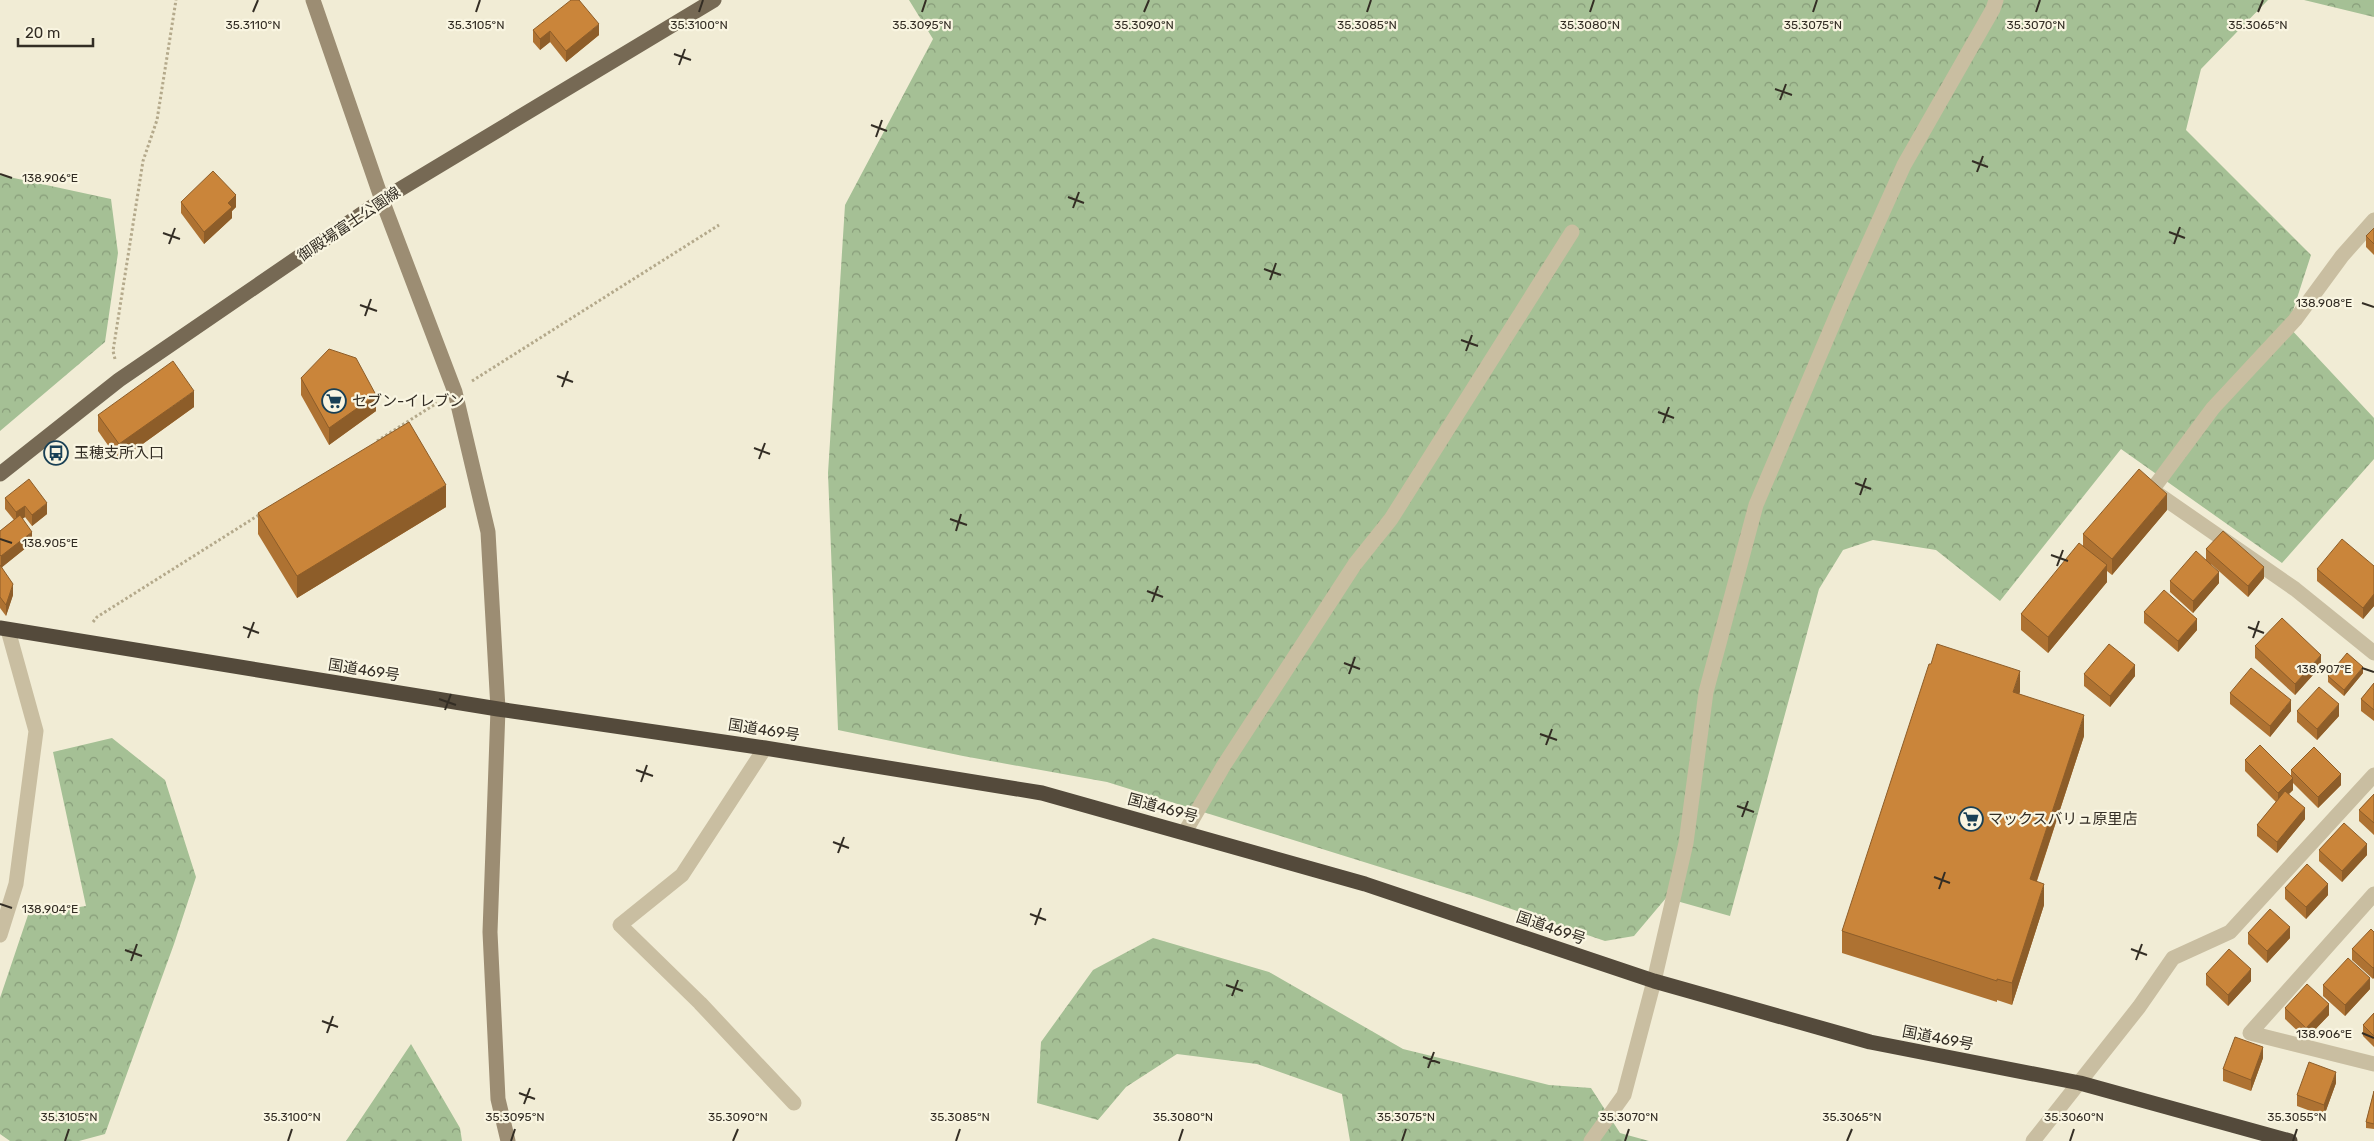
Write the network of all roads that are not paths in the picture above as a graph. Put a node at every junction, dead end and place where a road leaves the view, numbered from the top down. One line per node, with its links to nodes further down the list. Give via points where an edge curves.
1 (313, 0): 4 (street)
2 (714, 0): 4 (main road, 御殿場富士公園線)
3 (1996, 0): 16 (street, via 1904,165 1756,505 1706,692 1686,843)
4 (382, 200): 7 (main road, 御殿場富士公園線, via 119,380); 10 (street, via 455,392 488,532)
5 (2374, 220): 9 (street, via 2342,256 2295,320 2213,408 2152,490 2295,589)
6 (1572, 232): 13 (street, via 1391,519 1355,564)
7 (0, 474)
8 (4, 629): 10 (highway, 国道469号); 15 (street, via 36,731 16,884)
9 (2374, 653)
10 (498, 709): 11 (highway, 国道469号); 20 (street, via 490,932 498,1099)
11 (765, 748): 13 (highway, 国道469号, via 1042,793); 19 (street, via 682,875 620,924)
12 (2374, 775): 18 (street, via 2230,932 2173,958)
13 (1184, 832): 16 (highway, 国道469号, via 1365,884)
14 (2374, 894): 17 (street, via 2250,1032)
15 (0, 935)
16 (1654, 982): 18 (highway, 国道469号, via 1870,1042); 21 (street, via 1624,1095)
17 (2374, 1064)
18 (2080, 1083): 22 (street); 23 (highway, 国道469号)
19 (794, 1103)
20 (508, 1141)
21 (1591, 1141)
22 (2033, 1141)
23 (2290, 1141)

